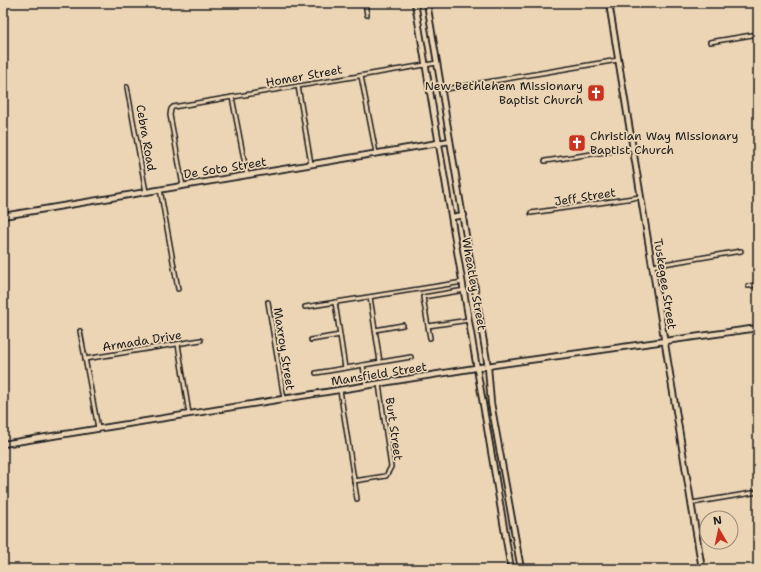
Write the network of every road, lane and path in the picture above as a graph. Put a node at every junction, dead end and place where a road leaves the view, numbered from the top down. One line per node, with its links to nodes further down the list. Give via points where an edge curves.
1 (365, 3): 5 (street)
2 (416, 3): 10 (street, Wheatley Street)
3 (427, 3): 9 (street, Wheatley Street)
4 (608, 3): 8 (street, Tuskegee Street)
5 (367, 15)
6 (758, 34): 7 (street)
7 (710, 42)
8 (618, 60): 14 (street); 18 (street, Tuskegee Street)
9 (437, 63): 10 (street, Homer Street); 14 (street, Wheatley Street)
10 (426, 65): 11 (street, Homer Street); 17 (street, Wheatley Street)
11 (362, 76): 12 (street, Homer Street); 19 (street)
12 (298, 86): 15 (street, Homer Street); 21 (street)
13 (128, 87): 25 (street, Cebra Road)
14 (440, 90): 16 (street, Wheatley Street)
15 (232, 97): 22 (street); 23 (street, Homer Street, via 171,109)
16 (450, 141): 17 (street, De Soto Street); 29 (street, Wheatley Street)
17 (439, 143): 19 (street, De Soto Street); 30 (street, Wheatley Street)
18 (632, 148): 20 (street); 26 (street, Tuskegee Street)
19 (376, 153): 21 (street, De Soto Street)
20 (545, 161)
21 (311, 164): 22 (street, De Soto Street)
22 (247, 175): 23 (street, De Soto Street)
23 (183, 186): 24 (street, De Soto Street)
24 (160, 189): 25 (street, De Soto Street); 36 (street)
25 (146, 192): 28 (street, De Soto Street)
26 (640, 197): 27 (street, Jeff Street); 32 (street, Tuskegee Street)
27 (531, 213)
28 (3, 216)
29 (464, 216): 30 (street); 37 (street, Wheatley Street)
30 (452, 217): 33 (street, Wheatley Street)
31 (741, 251): 32 (street)
32 (652, 266): 53 (street, Tuskegee Street)
33 (463, 282): 38 (street, Wheatley Street); 39 (street)
34 (758, 285): 35 (street)
35 (748, 286)
36 (178, 289)
37 (475, 289): 38 (street); 59 (street, Wheatley Street)
38 (465, 290): 43 (street, Wheatley Street); 45 (street, via 423,297)
39 (370, 297): 41 (street); 47 (street)
40 (268, 302): 66 (street, Maxroy Street)
41 (335, 302): 42 (street); 49 (street)
42 (305, 307)
43 (470, 320): 45 (street); 61 (street, Wheatley Street)
44 (404, 325): 47 (street)
45 (428, 326): 50 (street)
46 (758, 328): 53 (street, Mansfield Street)
47 (375, 330): 57 (street)
48 (80, 332): 56 (street)
49 (340, 335): 52 (street); 60 (street)
50 (430, 338)
51 (201, 340): 54 (street, Armada Drive)
52 (311, 340)
53 (664, 341): 59 (street, Mansfield Street); 75 (street, Tuskegee Street)
54 (178, 344): 56 (street, Armada Drive); 67 (street)
55 (411, 357): 57 (street)
56 (85, 359): 68 (street)
57 (380, 362): 58 (street)
58 (363, 365): 60 (street); 64 (street)
59 (488, 367): 61 (street, Mansfield Street); 69 (street, Wheatley Street, via 491,403)
60 (345, 368): 62 (street)
61 (478, 368): 63 (street, Mansfield Street); 70 (street, Wheatley Street)
62 (316, 373)
63 (379, 384): 64 (street, Mansfield Street); 72 (street, Burt Street, via 391,467 386,476)
64 (366, 386): 65 (street, Mansfield Street)
65 (340, 390): 66 (street, Mansfield Street); 72 (street)
66 (284, 399): 67 (street, Mansfield Street)
67 (189, 414): 68 (street, Mansfield Street)
68 (98, 428): 71 (street, Mansfield Street)
69 (498, 438): 70 (street); 76 (street, Wheatley Street)
70 (488, 440): 77 (street, Wheatley Street)
71 (3, 444)
72 (354, 481): 74 (street)
73 (758, 492): 75 (street)
74 (357, 499)
75 (692, 503): 80 (street, Tuskegee Street)
76 (510, 510): 77 (street); 79 (street, Wheatley Street)
77 (500, 512): 78 (street, Wheatley Street)
78 (511, 569)
79 (521, 569)
80 (702, 569)

